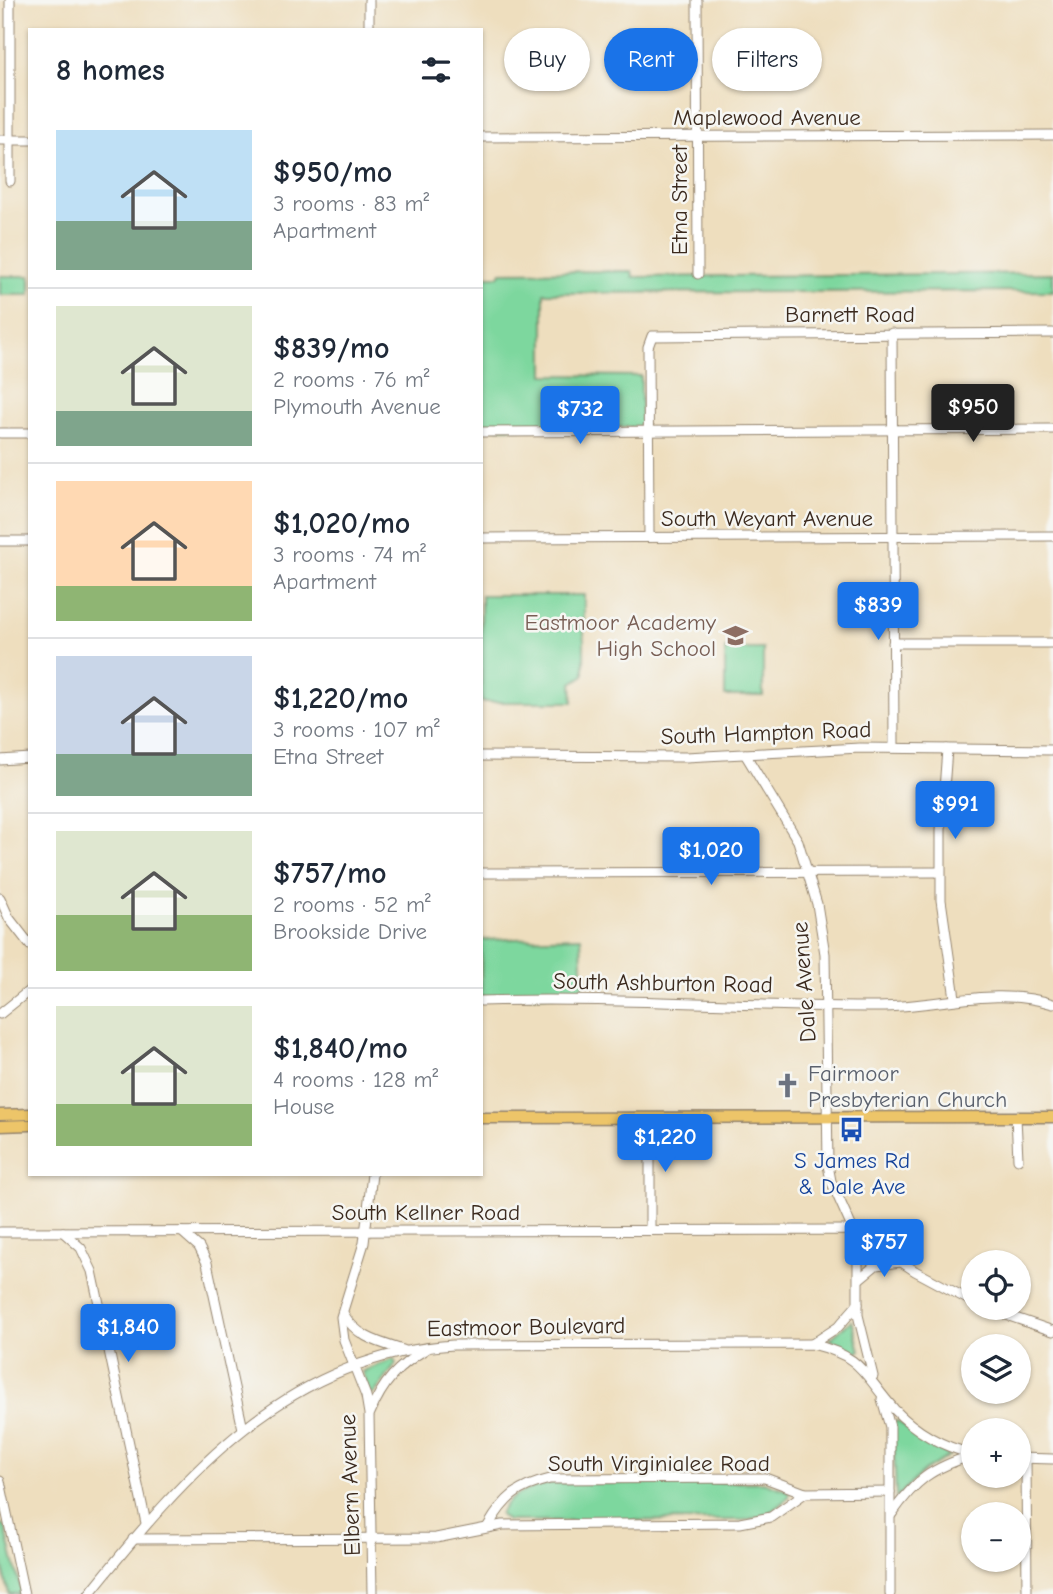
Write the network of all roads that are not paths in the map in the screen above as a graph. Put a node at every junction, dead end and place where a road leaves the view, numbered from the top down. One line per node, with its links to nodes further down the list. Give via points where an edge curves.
1 (10, 0): 8 (street)
2 (369, 0): 4 (street)
3 (697, 0): 6 (street, Etna Street)
4 (369, 28)
5 (1053, 135): 6 (street, Maplewood Avenue)
6 (698, 136): 7 (street, Maplewood Avenue); 11 (street, Etna Street)
7 (483, 137)
8 (5, 140): 9 (street); 10 (street)
9 (28, 140)
10 (10, 181)
11 (698, 274)
12 (892, 333): 13 (street, Barnett Road); 15 (street); 16 (street, Barnett Road, via 656,334 650,339)
13 (1053, 333)
14 (1053, 429): 15 (street)
15 (892, 430): 16 (street); 22 (street)
16 (648, 431): 17 (street); 21 (street)
17 (483, 432)
18 (0, 433): 19 (street)
19 (28, 433)
20 (1053, 536): 22 (street, South Weyant Avenue)
21 (649, 537): 22 (street, South Weyant Avenue); 23 (street, South Weyant Avenue)
22 (892, 537): 26 (street)
23 (483, 538)
24 (0, 541): 25 (street)
25 (28, 541)
26 (893, 643): 27 (street); 28 (street)
27 (1053, 643)
28 (894, 747): 29 (street, South Hampton Road); 31 (street, South Hampton Road)
29 (947, 749): 30 (street, South Hampton Road); 36 (street)
30 (1053, 750)
31 (744, 754): 32 (street, South Hampton Road); 35 (street, Dale Avenue, via 787,818)
32 (483, 756)
33 (28, 758): 34 (street)
34 (0, 760)
35 (809, 872): 36 (street); 37 (street); 44 (street, Dale Avenue, via 823,939)
36 (940, 872): 41 (street, via 944,938)
37 (483, 873)
38 (0, 898): 39 (street)
39 (28, 942)
40 (28, 992): 45 (street)
41 (955, 998): 43 (street, South Ashburton Road, via 1004,995); 44 (street, South Ashburton Road, via 880,1007)
42 (483, 1001): 44 (street, South Ashburton Road)
43 (1053, 1004)
44 (827, 1005): 52 (street, Dale Avenue)
45 (0, 1014)
46 (28, 1114): 47 (main road)
47 (0, 1115)
48 (1016, 1117): 49 (main road); 52 (main road); 55 (street)
49 (1053, 1117)
50 (483, 1118): 51 (main road)
51 (650, 1118): 52 (main road); 57 (street)
52 (827, 1118): 58 (street, Dale Avenue, via 831,1181)
53 (28, 1125): 54 (main road)
54 (0, 1126)
55 (1018, 1159)
56 (372, 1176): 59 (street, Elbern Avenue)
57 (650, 1230): 58 (street, South Kellner Road); 59 (street, South Kellner Road)
58 (853, 1230): 63 (street); 64 (street, Dale Avenue)
59 (366, 1231): 62 (street, South Kellner Road); 67 (street, Elbern Avenue)
60 (0, 1232): 61 (street, South Kellner Road)
61 (63, 1232): 62 (street, South Kellner Road); 86 (street, via 81,1248 92,1270)
62 (182, 1232): 76 (street, via 199,1247 207,1263)
63 (901, 1262): 64 (street, via 876,1265); 65 (street)
64 (859, 1279): 66 (street, Dale Avenue)
65 (961, 1295)
66 (858, 1304): 70 (street); 74 (street, Dale Avenue, via 860,1329)
67 (342, 1311): 72 (street, via 360,1334); 73 (street, Elbern Avenue, via 344,1340)
68 (1021, 1320): 69 (street)
69 (1053, 1331)
70 (812, 1344): 71 (street, Eastmoor Boulevard); 74 (street, Eastmoor Boulevard, via 847,1356)
71 (430, 1346): 72 (street, Eastmoor Boulevard); 75 (street, via 386,1380)
72 (404, 1350): 73 (street, Eastmoor Boulevard)
73 (354, 1365): 75 (street, Elbern Avenue); 76 (street, Eastmoor Boulevard)
74 (877, 1385): 77 (street, Eastmoor Boulevard, via 895,1410 928,1437); 83 (street, Dale Avenue, via 890,1427)
75 (369, 1414): 89 (street, Elbern Avenue)
76 (243, 1429): 86 (street, Eastmoor Boulevard, via 202,1463)
77 (961, 1449)
78 (961, 1459): 85 (street, via 927,1473)
79 (1031, 1459): 80 (street)
80 (1053, 1459)
81 (0, 1481): 91 (street)
82 (1023, 1488): 94 (street)
83 (890, 1492): 84 (street, South Virginialee Road); 85 (street, Dale Avenue)
84 (805, 1493): 87 (street, South Virginialee Road, via 771,1517 753,1522); 87 (street, South Virginialee Road, via 765,1478 551,1479 527,1484 512,1494)
85 (890, 1516): 90 (street, Dale Avenue)
86 (146, 1523): 88 (street, Eastmoor Boulevard)
87 (488, 1526): 89 (street, South Virginialee Road, via 451,1537)
88 (133, 1539): 89 (street, South Virginialee Road); 92 (street, Eastmoor Boulevard)
89 (371, 1539): 93 (street, Elbern Avenue)
90 (890, 1593)
91 (24, 1594)
92 (89, 1594)
93 (372, 1594)
94 (1027, 1594)

